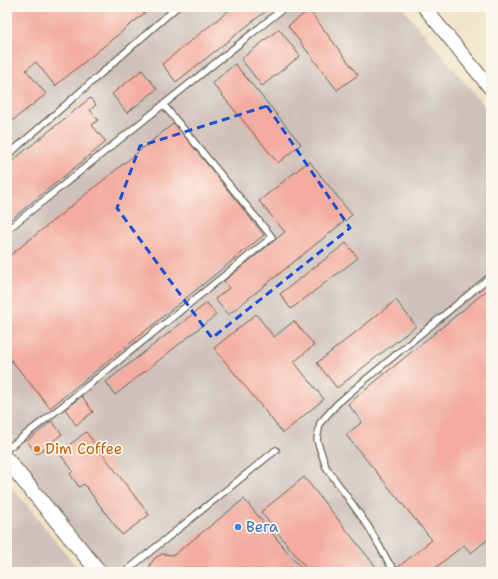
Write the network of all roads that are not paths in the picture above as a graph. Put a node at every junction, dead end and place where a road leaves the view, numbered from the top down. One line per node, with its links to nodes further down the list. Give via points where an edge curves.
1 (177, 7): 6 (lane)
2 (285, 7): 5 (lane)
3 (424, 7): 4 (street)
4 (491, 89)
5 (163, 104): 7 (lane); 9 (lane, via 272,237)
6 (7, 155)
7 (7, 230)
8 (491, 276): 16 (lane, via 337,404 320,423 317,440 326,467 368,526)
9 (7, 449)
10 (276, 450): 15 (lane)
11 (7, 460): 14 (main road)
12 (7, 467): 13 (main road)
13 (94, 572)
14 (99, 572)
15 (125, 572)
16 (396, 572)

